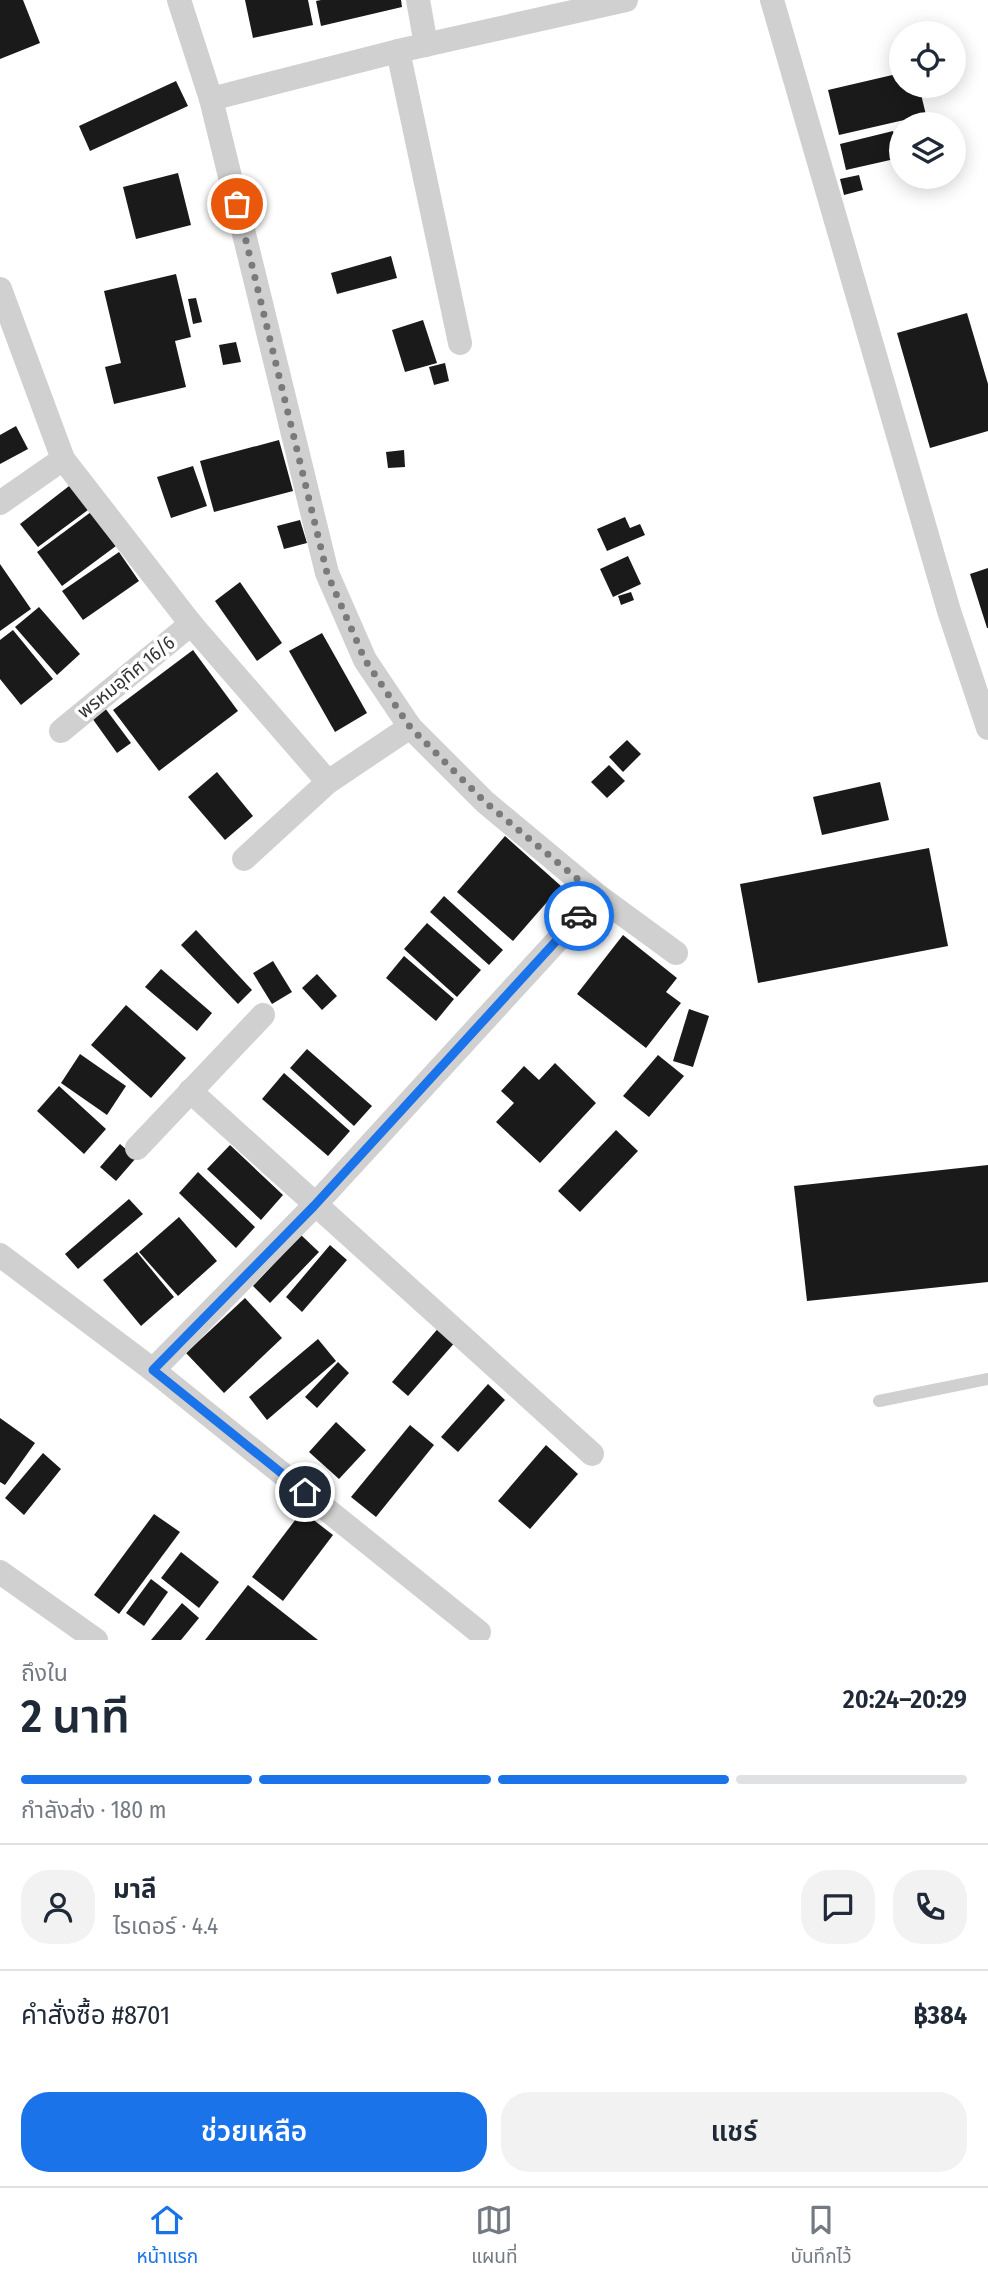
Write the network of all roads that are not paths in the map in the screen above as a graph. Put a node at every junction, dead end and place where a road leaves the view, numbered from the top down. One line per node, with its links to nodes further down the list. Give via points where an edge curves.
1 (179, 0): 7 (street)
2 (418, 0): 5 (street)
3 (626, 0): 5 (street)
4 (772, 0): 15 (street, via 949,611)
5 (426, 45): 6 (street)
6 (398, 51): 7 (street); 10 (street)
7 (211, 99): 14 (street, via 327,573 365,660)
8 (0, 289): 9 (street)
9 (4, 317): 11 (street)
10 (460, 343)
11 (63, 459): 12 (street); 13 (street)
12 (0, 503)
13 (191, 624): 16 (street, พรหมอุทิศ 16/6); 17 (street)
14 (410, 727): 17 (street); 19 (street, via 485,802)
15 (988, 728)
16 (61, 731)
17 (328, 782): 18 (street)
18 (244, 859)
19 (598, 896): 20 (street); 24 (street)
20 (676, 953)
21 (263, 1015): 22 (street)
22 (190, 1091): 23 (street); 24 (street)
23 (137, 1148)
24 (314, 1206): 26 (street); 29 (street)
25 (0, 1255): 26 (street)
26 (153, 1370): 31 (street)
27 (988, 1379): 28 (lane)
28 (879, 1401)
29 (592, 1454)
30 (0, 1572): 32 (street)
31 (478, 1632)
32 (96, 1640)

